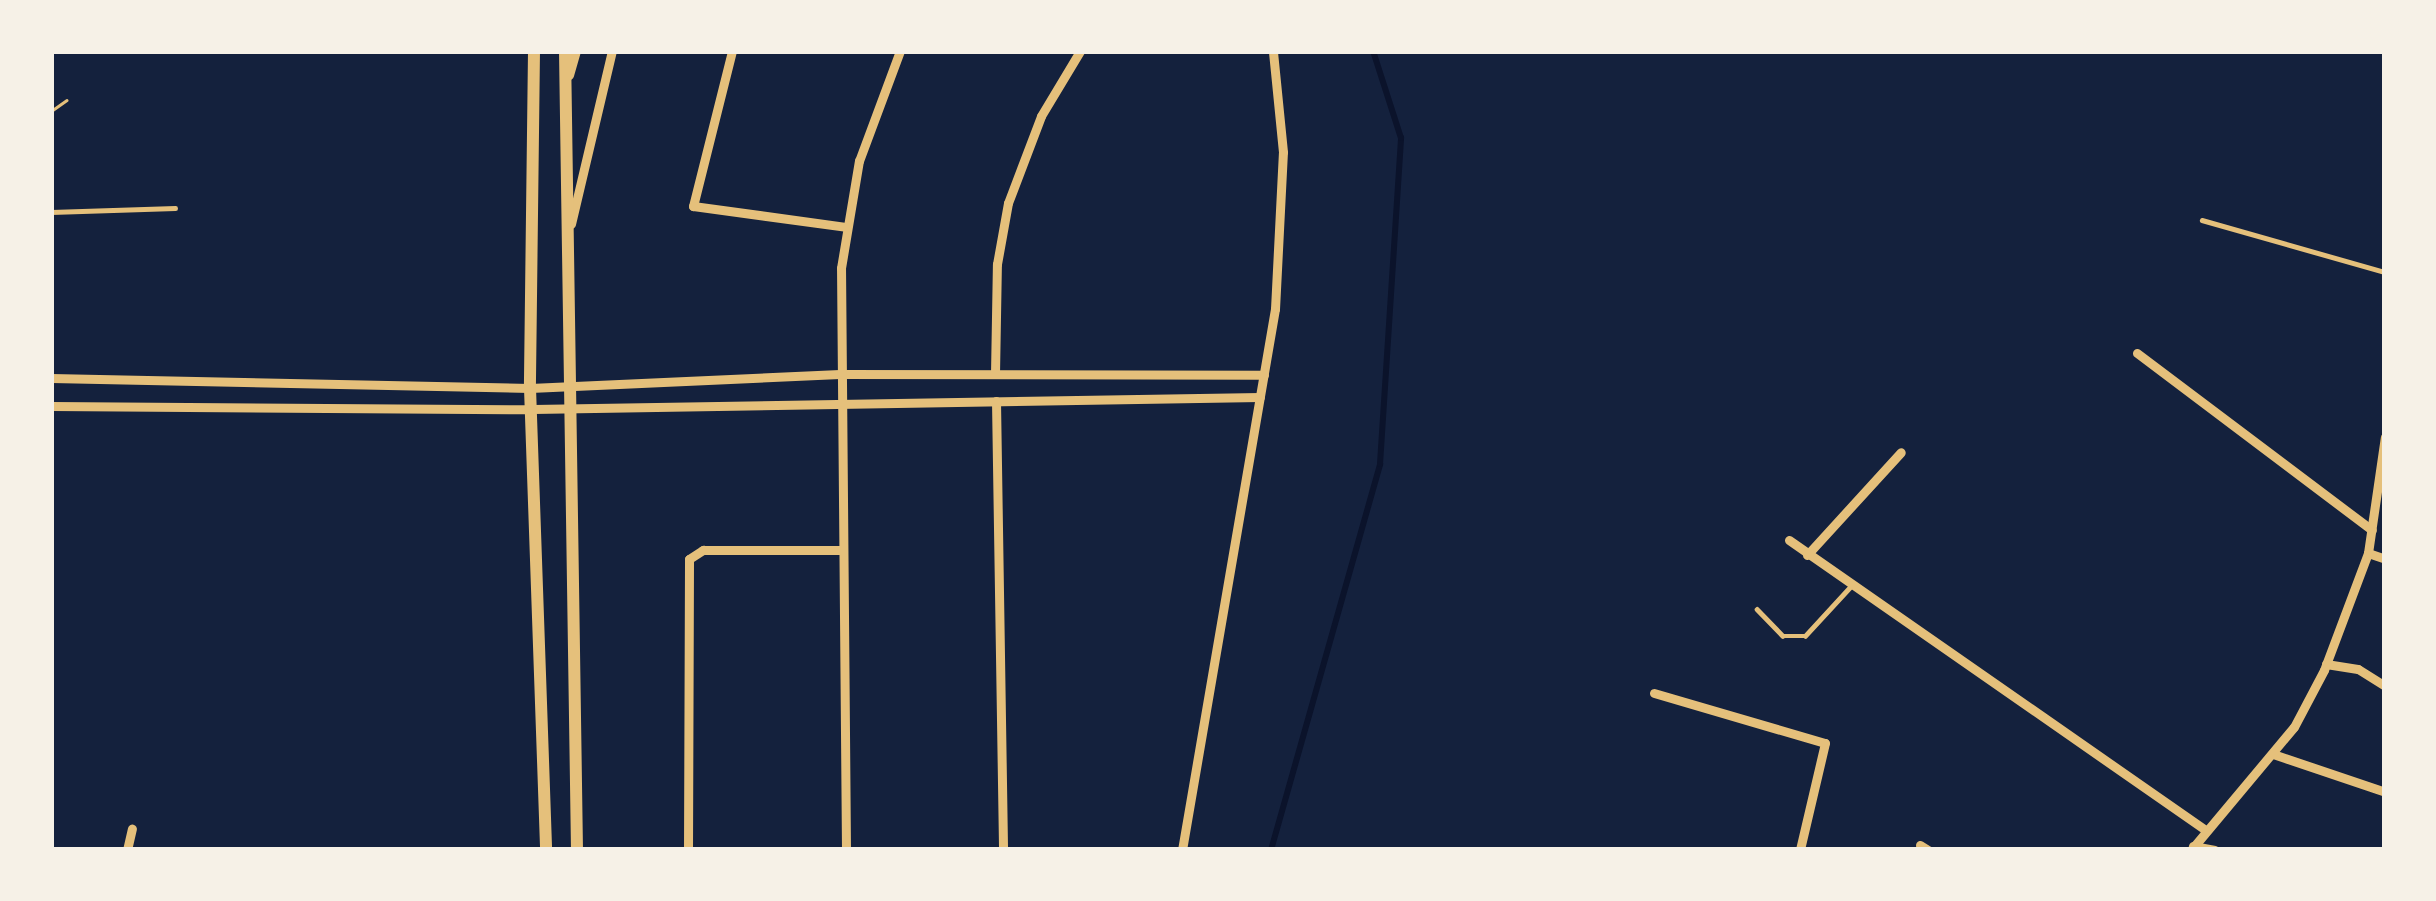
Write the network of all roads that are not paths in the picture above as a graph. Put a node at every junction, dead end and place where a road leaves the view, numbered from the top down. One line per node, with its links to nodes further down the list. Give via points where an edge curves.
1 (534, 51): 22 (street)
2 (565, 51): 9 (street)
3 (576, 51): 9 (street)
4 (612, 51): 14 (street)
5 (732, 51): 13 (street, via 693,206)
6 (900, 51): 13 (street, via 869,126)
7 (1080, 51): 18 (street, via 1041,116 1008,203)
8 (1273, 51): 19 (street, via 1283,204)
9 (566, 89): 14 (street)
10 (175, 208): 11 (lane)
11 (51, 212)
12 (2202, 220): 15 (lane)
13 (846, 227): 17 (street)
14 (565, 253): 21 (street)
15 (2385, 272)
16 (2137, 353): 31 (street)
17 (840, 374): 18 (street); 21 (street); 26 (street)
18 (995, 374): 19 (street)
19 (1264, 375): 23 (street)
20 (51, 378): 22 (street)
21 (568, 386): 22 (street); 27 (street)
22 (530, 388): 28 (street)
23 (1260, 397): 24 (street); 53 (street)
24 (995, 401): 26 (street); 52 (street)
25 (51, 406): 28 (street)
26 (841, 406): 27 (street); 33 (street)
27 (571, 407): 28 (street); 49 (street)
28 (533, 409): 48 (street)
29 (2385, 437): 31 (street)
30 (1901, 452): 35 (street)
31 (2372, 530): 34 (street)
32 (1789, 540): 35 (street)
33 (842, 550): 50 (street, via 703,550 688,559); 51 (street)
34 (2368, 553): 36 (street); 39 (street)
35 (1808, 555): 37 (street)
36 (2385, 559)
37 (1850, 587): 38 (lane, via 1804,636 1784,636); 45 (street)
38 (1757, 609)
39 (2326, 664): 40 (street, via 2358,669); 42 (street)
40 (2385, 686)
41 (1654, 693): 54 (street, via 1825,743)
42 (2273, 754): 43 (street); 45 (street)
43 (2385, 792)
44 (132, 829): 47 (street)
45 (2204, 829): 46 (street)
46 (2192, 848): 55 (street)
47 (127, 850)
48 (546, 850)
49 (578, 850)
50 (688, 850)
51 (846, 850)
52 (1003, 850)
53 (1182, 850)
54 (1800, 850)
55 (2215, 850)

